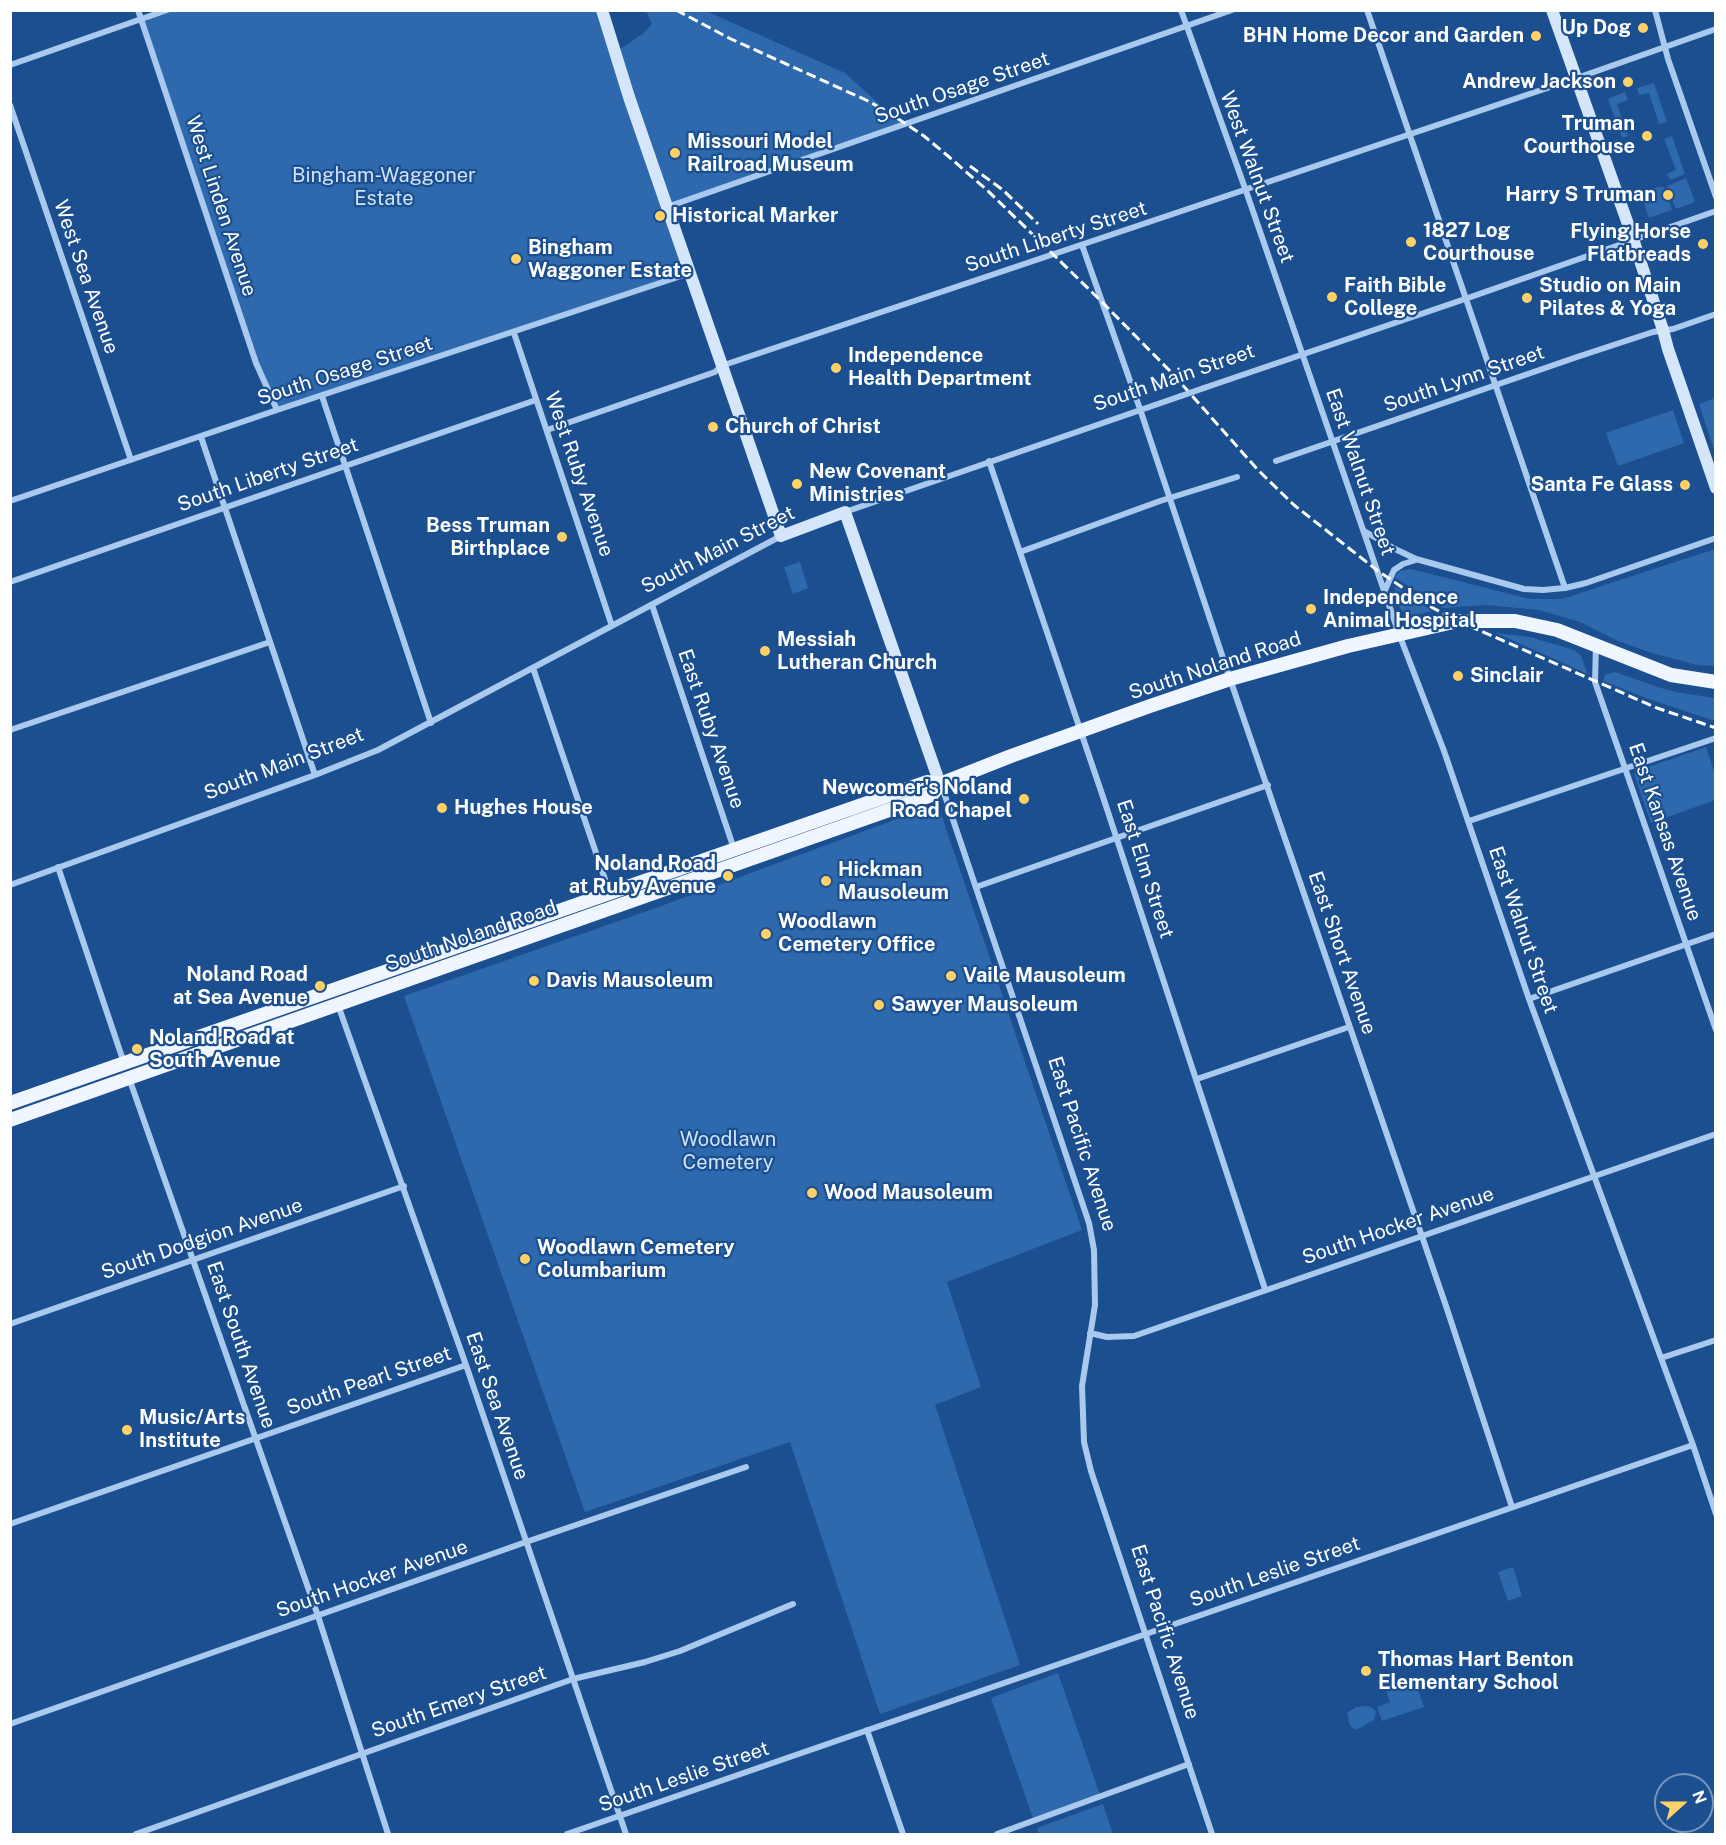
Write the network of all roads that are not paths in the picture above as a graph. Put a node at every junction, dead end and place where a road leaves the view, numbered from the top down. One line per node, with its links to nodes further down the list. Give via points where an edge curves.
1 (138, 10): 9 (street, West Linden Avenue)
2 (167, 10): 9 (street)
3 (602, 10): 19 (street)
4 (1181, 10): 10 (street, West Walnut Street)
5 (1232, 10): 10 (street, South Osage Street)
6 (1367, 10): 16 (street)
7 (1552, 10): 14 (street)
8 (1655, 10): 12 (street)
9 (141, 19): 13 (street); 34 (street, West Linden Avenue, via 252,352)
10 (1186, 27): 17 (street, West Walnut Street); 19 (street, South Osage Street)
11 (1716, 29): 12 (street, South Liberty Street)
12 (1664, 48): 14 (street, South Liberty Street); 18 (street)
13 (10, 65)
14 (1577, 78): 16 (street, South Liberty Street); 21 (street)
15 (10, 105): 38 (street, West Sea Avenue)
16 (1410, 135): 17 (street, South Liberty Street); 24 (street)
17 (1246, 191): 22 (street, South Liberty Street); 28 (street, West Walnut Street)
18 (1716, 197)
19 (667, 207): 23 (street)
20 (1716, 211): 21 (street, South Main Street)
21 (1633, 241): 24 (street, South Main Street); 26 (street)
22 (1082, 245): 29 (street, South Liberty Street); 33 (street, East Short Avenue)
23 (690, 273): 27 (street, South Osage Street); 29 (street)
24 (1465, 299): 28 (street, South Main Street); 30 (street)
25 (1716, 314): 26 (street, South Lynn Street)
26 (1663, 330): 30 (street, South Lynn Street); 43 (street)
27 (514, 333): 31 (street, South Osage Street); 32 (street, West Ruby Avenue)
28 (1302, 355): 33 (street, South Main Street, bridge); 37 (street, East Walnut Street)
29 (721, 366): 35 (street, South Liberty Street, via 716,372); 49 (street)
30 (1495, 385): 37 (street, South Lynn Street); 54 (street)
31 (322, 396): 34 (street, South Osage Street); 41 (street)
32 (536, 400): 35 (street, West Ruby Avenue); 41 (street, South Liberty Street)
33 (1140, 409): 39 (street, South Main Street); 44 (street, East Short Avenue)
34 (277, 410): 36 (street, South Osage Street)
35 (547, 430): 57 (street, West Ruby Avenue)
36 (201, 437): 38 (street, South Osage Street); 46 (street)
37 (1332, 442): 40 (street, South Lynn Street); 48 (street, East Walnut Street)
38 (131, 460): 45 (street, South Osage Street)
39 (989, 461): 47 (street, South Main Street); 51 (street, East Elm Street)
40 (1276, 461)
41 (345, 466): 46 (street, South Liberty Street); 64 (street)
42 (1237, 477): 44 (street)
43 (1716, 488)
44 (1170, 498): 51 (street); 62 (street, East Short Avenue)
45 (10, 501)
46 (224, 507): 53 (street, South Liberty Street); 59 (street)
47 (845, 512): 49 (street, South Main Street); 70 (street, East Pacific Avenue)
48 (1364, 531): 52 (street); 55 (street, East Walnut Street)
49 (781, 537): 56 (street, South Main Street)
50 (1716, 538): 54 (street)
51 (1020, 552): 66 (street, East Elm Street)
52 (1416, 559): 54 (street, via 1524,589); 55 (street, via 1394,570)
53 (10, 582)
54 (1565, 588)
55 (1385, 591): 58 (street, East Walnut Street)
56 (652, 605): 57 (street, South Main Street); 74 (street, East Ruby Avenue)
57 (612, 626): 61 (street, South Main Street)
58 (1399, 634): 60 (main road, South Noland Road, via 1458,621 1497,620 1538,625); 62 (main road, South Noland Road); 72 (street, East Walnut Street)
59 (270, 642): 65 (street); 69 (street)
60 (1596, 644): 63 (main road, South Noland Road, via 1671,675); 68 (street, East Kansas Avenue, via 1595,682)
61 (533, 668): 64 (street, South Main Street); 79 (street)
62 (1230, 679): 66 (main road, South Noland Road); 71 (street, East Short Avenue)
63 (1716, 682)
64 (431, 723): 69 (street, South Main Street)
65 (10, 730)
66 (1081, 731): 70 (main road, South Noland Road); 73 (street, East Elm Street)
67 (1716, 738): 68 (street)
68 (1626, 769): 72 (street); 81 (street, East Kansas Avenue)
69 (315, 775): 76 (street, South Main Street)
70 (940, 784): 74 (main road, South Noland Road, via 927,782); 75 (main road, South Noland Road, via 932,795); 78 (street, East Pacific Avenue)
71 (1268, 785): 73 (street); 84 (street, East Short Avenue)
72 (1469, 821): 83 (street, East Walnut Street)
73 (1117, 837): 78 (street); 87 (street, East Elm Street)
74 (734, 848): 75 (street, East Ruby Avenue); 79 (main road, South Noland Road)
75 (740, 864): 79 (main road, South Noland Road)
76 (58, 867): 77 (street, South Main Street); 86 (street, East South Avenue)
77 (10, 885)
78 (976, 887): 97 (street, East Pacific Avenue, via 1089,1222 1095,1277)
79 (612, 900): 82 (main road, South Noland Road)
80 (1716, 934): 81 (street)
81 (1687, 944): 83 (street); 85 (street, East Kansas Avenue)
82 (336, 997): 86 (main road, South Noland Road); 92 (street, East Sea Avenue)
83 (1529, 999): 91 (street, East Walnut Street)
84 (1349, 1027): 87 (street); 93 (street, East Short Avenue)
85 (1716, 1030)
86 (127, 1071): 88 (main road, South Noland Road); 89 (main road, South Noland Road); 94 (street, East South Avenue)
87 (1197, 1079): 95 (street, East Elm Street)
88 (10, 1103)
89 (10, 1120)
90 (1716, 1134): 91 (street, South Hocker Avenue)
91 (1593, 1176): 93 (street, South Hocker Avenue); 99 (street, East Walnut Street)
92 (404, 1186): 94 (street, South Dodgion Avenue); 100 (street, East Sea Avenue)
93 (1421, 1236): 95 (street, South Hocker Avenue); 104 (street, East Short Avenue)
94 (194, 1260): 96 (street, South Dodgion Avenue); 101 (street, East South Avenue)
95 (1265, 1289): 97 (street, South Hocker Avenue, via 1134,1336 1113,1338)
96 (10, 1323)
97 (1090, 1333): 110 (street, East Pacific Avenue, via 1082,1386 1084,1442)
98 (1716, 1340): 99 (street)
99 (1660, 1358): 102 (street, East Walnut Street)
100 (466, 1365): 101 (street, South Pearl Street); 107 (street, East Sea Avenue)
101 (256, 1437): 106 (street, South Pearl Street); 109 (street, East South Avenue)
102 (1693, 1445): 104 (street, South Leslie Street); 105 (street, East Walnut Street)
103 (746, 1467): 107 (street, South Hocker Avenue)
104 (1512, 1507): 110 (street, South Leslie Street)
105 (1716, 1514)
106 (10, 1524)
107 (526, 1542): 109 (street, South Hocker Avenue); 111 (street, East Sea Avenue)
108 (793, 1604): 111 (street, South Emery Street, via 680,1651)
109 (318, 1616): 112 (street, South Hocker Avenue); 114 (street, East South Avenue)
110 (1145, 1634): 113 (street, South Leslie Street); 115 (street, East Pacific Avenue)
111 (573, 1679): 114 (street, South Emery Street); 116 (street, East Sea Avenue)
112 (10, 1724)
113 (867, 1730): 116 (street, South Leslie Street); 121 (street)
114 (362, 1754): 117 (street, South Emery Street); 118 (street, East South Avenue)
115 (1188, 1764): 122 (street); 123 (street, East Pacific Avenue)
116 (620, 1816): 119 (street, South Leslie Street); 120 (street, East Sea Avenue)
117 (136, 1834)
118 (388, 1834)
119 (567, 1834)
120 (626, 1834)
121 (903, 1834)
122 (997, 1834)
123 (1212, 1834)

